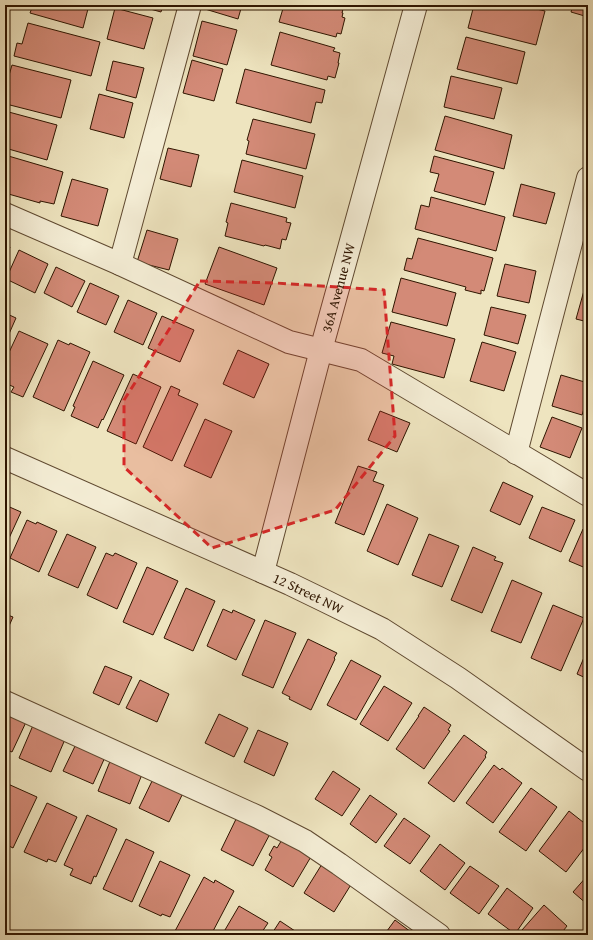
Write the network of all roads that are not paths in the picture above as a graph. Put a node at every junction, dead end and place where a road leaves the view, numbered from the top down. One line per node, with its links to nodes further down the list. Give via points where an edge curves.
1 (190, 5): 5 (street)
2 (416, 5): 6 (street, 36A Avenue NW)
3 (588, 178): 7 (street)
4 (5, 214): 5 (street)
5 (120, 264): 6 (street, via 289,342)
6 (321, 350): 7 (street, via 361,360); 10 (street, 36A Avenue NW)
7 (516, 453): 9 (street)
8 (5, 458): 10 (street, 12 Street NW)
9 (588, 495)
10 (263, 572): 12 (street, 12 Street NW, via 382,629 458,678)
11 (5, 702): 13 (street, via 258,817 305,841)
12 (588, 770)
13 (439, 935)

